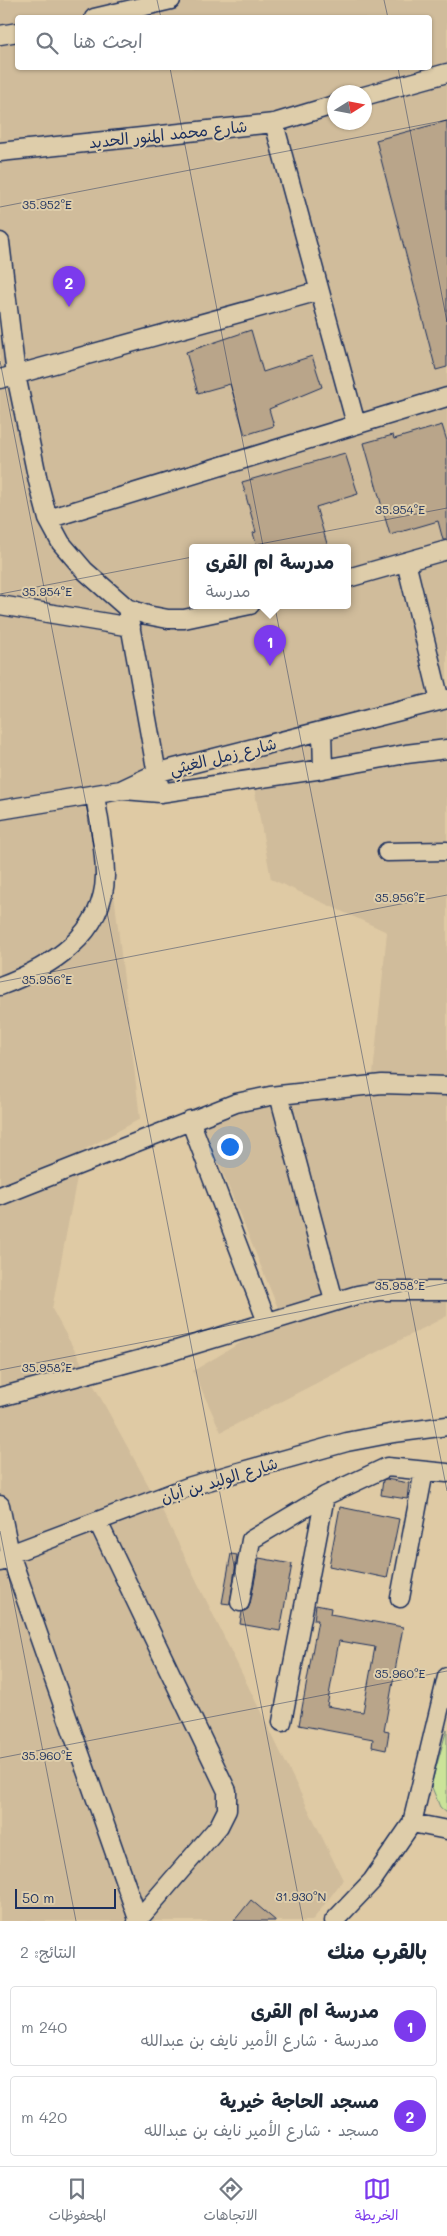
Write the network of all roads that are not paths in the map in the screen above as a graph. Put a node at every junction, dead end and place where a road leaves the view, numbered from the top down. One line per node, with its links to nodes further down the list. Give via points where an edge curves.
1 (170, 0): 2 (street)
2 (144, 4): 3 (street)
3 (105, 15)
4 (15, 32): 5 (street)
5 (0, 35)
6 (447, 73): 7 (street)
7 (372, 94)
8 (327, 107): 9 (street, شارع محمد المنور الحديد)
9 (274, 124): 10 (street, شارع محمد المنور الحديد); 12 (street)
10 (0, 152)
11 (0, 242): 13 (street)
12 (318, 291): 13 (street); 15 (street)
13 (8, 377): 16 (street)
14 (447, 397): 15 (street)
15 (356, 424): 16 (street)
16 (48, 519): 21 (street, via 61,542 85,571)
17 (447, 550): 18 (street)
18 (406, 562): 19 (street); 24 (street)
19 (351, 577)
20 (0, 605): 23 (street)
21 (127, 608): 22 (street, via 154,616 184,619); 23 (street)
22 (231, 609)
23 (131, 627): 28 (street)
24 (444, 700): 25 (street, شارع زمل الغيثي)
25 (322, 731): 27 (street); 28 (street, شارع زمل الغيثي)
26 (447, 750): 27 (street)
27 (323, 769): 30 (street)
28 (159, 772): 29 (street, شارع زمل الغيثي); 30 (street)
29 (121, 790): 30 (street); 31 (street, شارع زمل الغيثي)
30 (160, 793)
31 (95, 795): 32 (street, شارع زمل الغيثي); 35 (street, via 105,875 100,904 72,947 32,974)
32 (0, 810)
33 (447, 851): 34 (street)
34 (387, 852)
35 (0, 986)
36 (447, 1086): 37 (street, via 382,1084)
37 (279, 1095): 38 (street, via 236,1103); 41 (street)
38 (190, 1120): 39 (street); 42 (street)
39 (0, 1196)
40 (447, 1291): 41 (street, via 379,1291)
41 (334, 1300): 42 (street)
42 (267, 1322): 43 (street)
43 (0, 1397)
44 (447, 1426): 49 (street, شارع الوليد بن أبان, via 347,1442 188,1487)
45 (424, 1471): 46 (street); 47 (street, via 387,1467); 51 (street)
46 (447, 1473)
47 (325, 1496): 52 (street, via 251,1540); 54 (street)
48 (0, 1505): 50 (street)
49 (98, 1522): 50 (street, شارع الوليد بن أبان); 57 (street, via 227,1791 227,1810 219,1826)
50 (5, 1558): 57 (street)
51 (400, 1598)
52 (240, 1602)
53 (447, 1676): 55 (street)
54 (282, 1722)
55 (412, 1823): 56 (street); 58 (street, via 372,1880)
56 (447, 1830)
57 (138, 1920)
58 (334, 1921)

